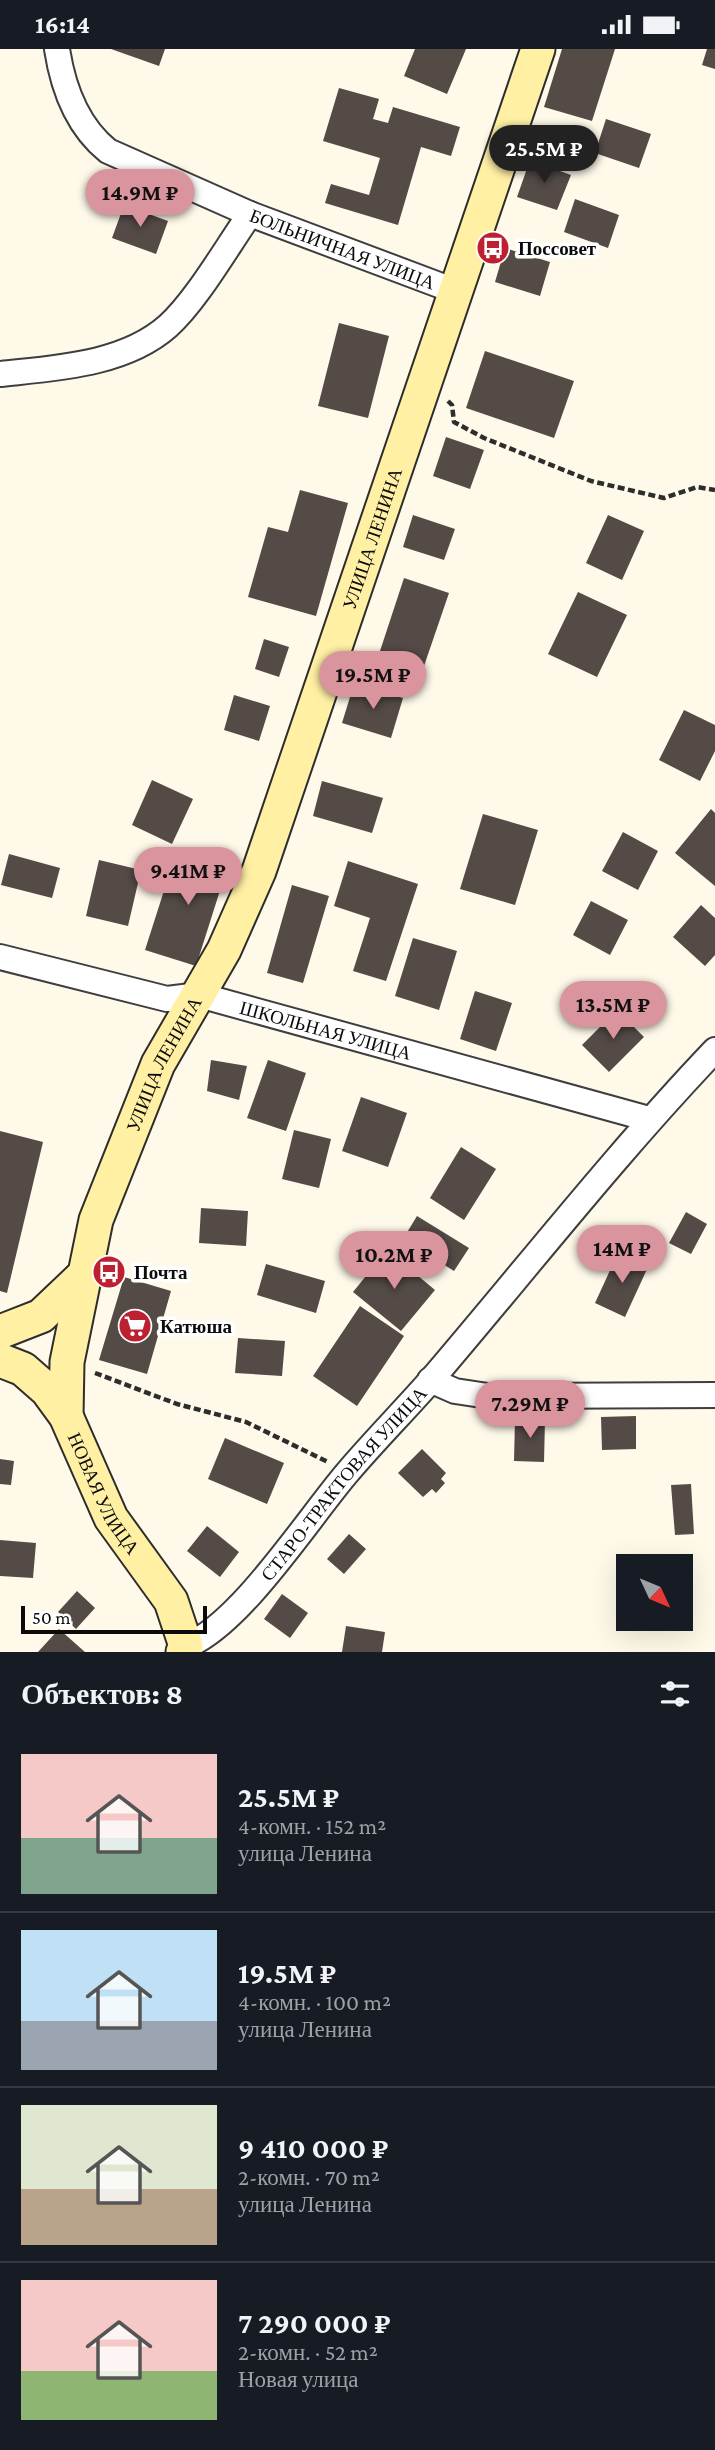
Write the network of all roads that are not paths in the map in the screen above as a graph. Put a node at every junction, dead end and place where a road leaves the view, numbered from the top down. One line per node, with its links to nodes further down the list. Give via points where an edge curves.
1 (57, 49): 3 (street, БОЛЬНИЧНАЯ УЛИЦА, via 78,117 90,136 108,151)
2 (538, 49): 4 (street, УЛИЦА ЛЕНИНА)
3 (250, 214): 4 (street, БОЛЬНИЧНАЯ УЛИЦА); 5 (street, via 167,326 130,349 69,366)
4 (455, 291): 7 (street, УЛИЦА ЛЕНИНА, via 259,871)
5 (0, 374)
6 (0, 957): 7 (street, ШКОЛЬНАЯ УЛИЦА, via 167,999)
7 (200, 995): 9 (street, ШКОЛЬНАЯ УЛИЦА); 10 (street, УЛИЦА ЛЕНИНА, via 158,1064 96,1220)
8 (715, 1050): 9 (street, СТАРО-ТРАКТОВАЯ УЛИЦА)
9 (649, 1119): 13 (street, СТАРО-ТРАКТОВАЯ УЛИЦА)
10 (82, 1277): 11 (street, via 41,1315); 15 (street, УЛИЦА ЛЕНИНА, via 67,1362)
11 (0, 1332)
12 (0, 1360): 15 (street, НОВАЯ УЛИЦА, via 23,1369 47,1390)
13 (430, 1380): 14 (street, via 455,1391 488,1396); 16 (street, СТАРО-ТРАКТОВАЯ УЛИЦА, via 233,1613)
14 (715, 1395)
15 (66, 1416): 16 (street, НОВАЯ УЛИЦА, via 111,1518 171,1601)
16 (185, 1649)

